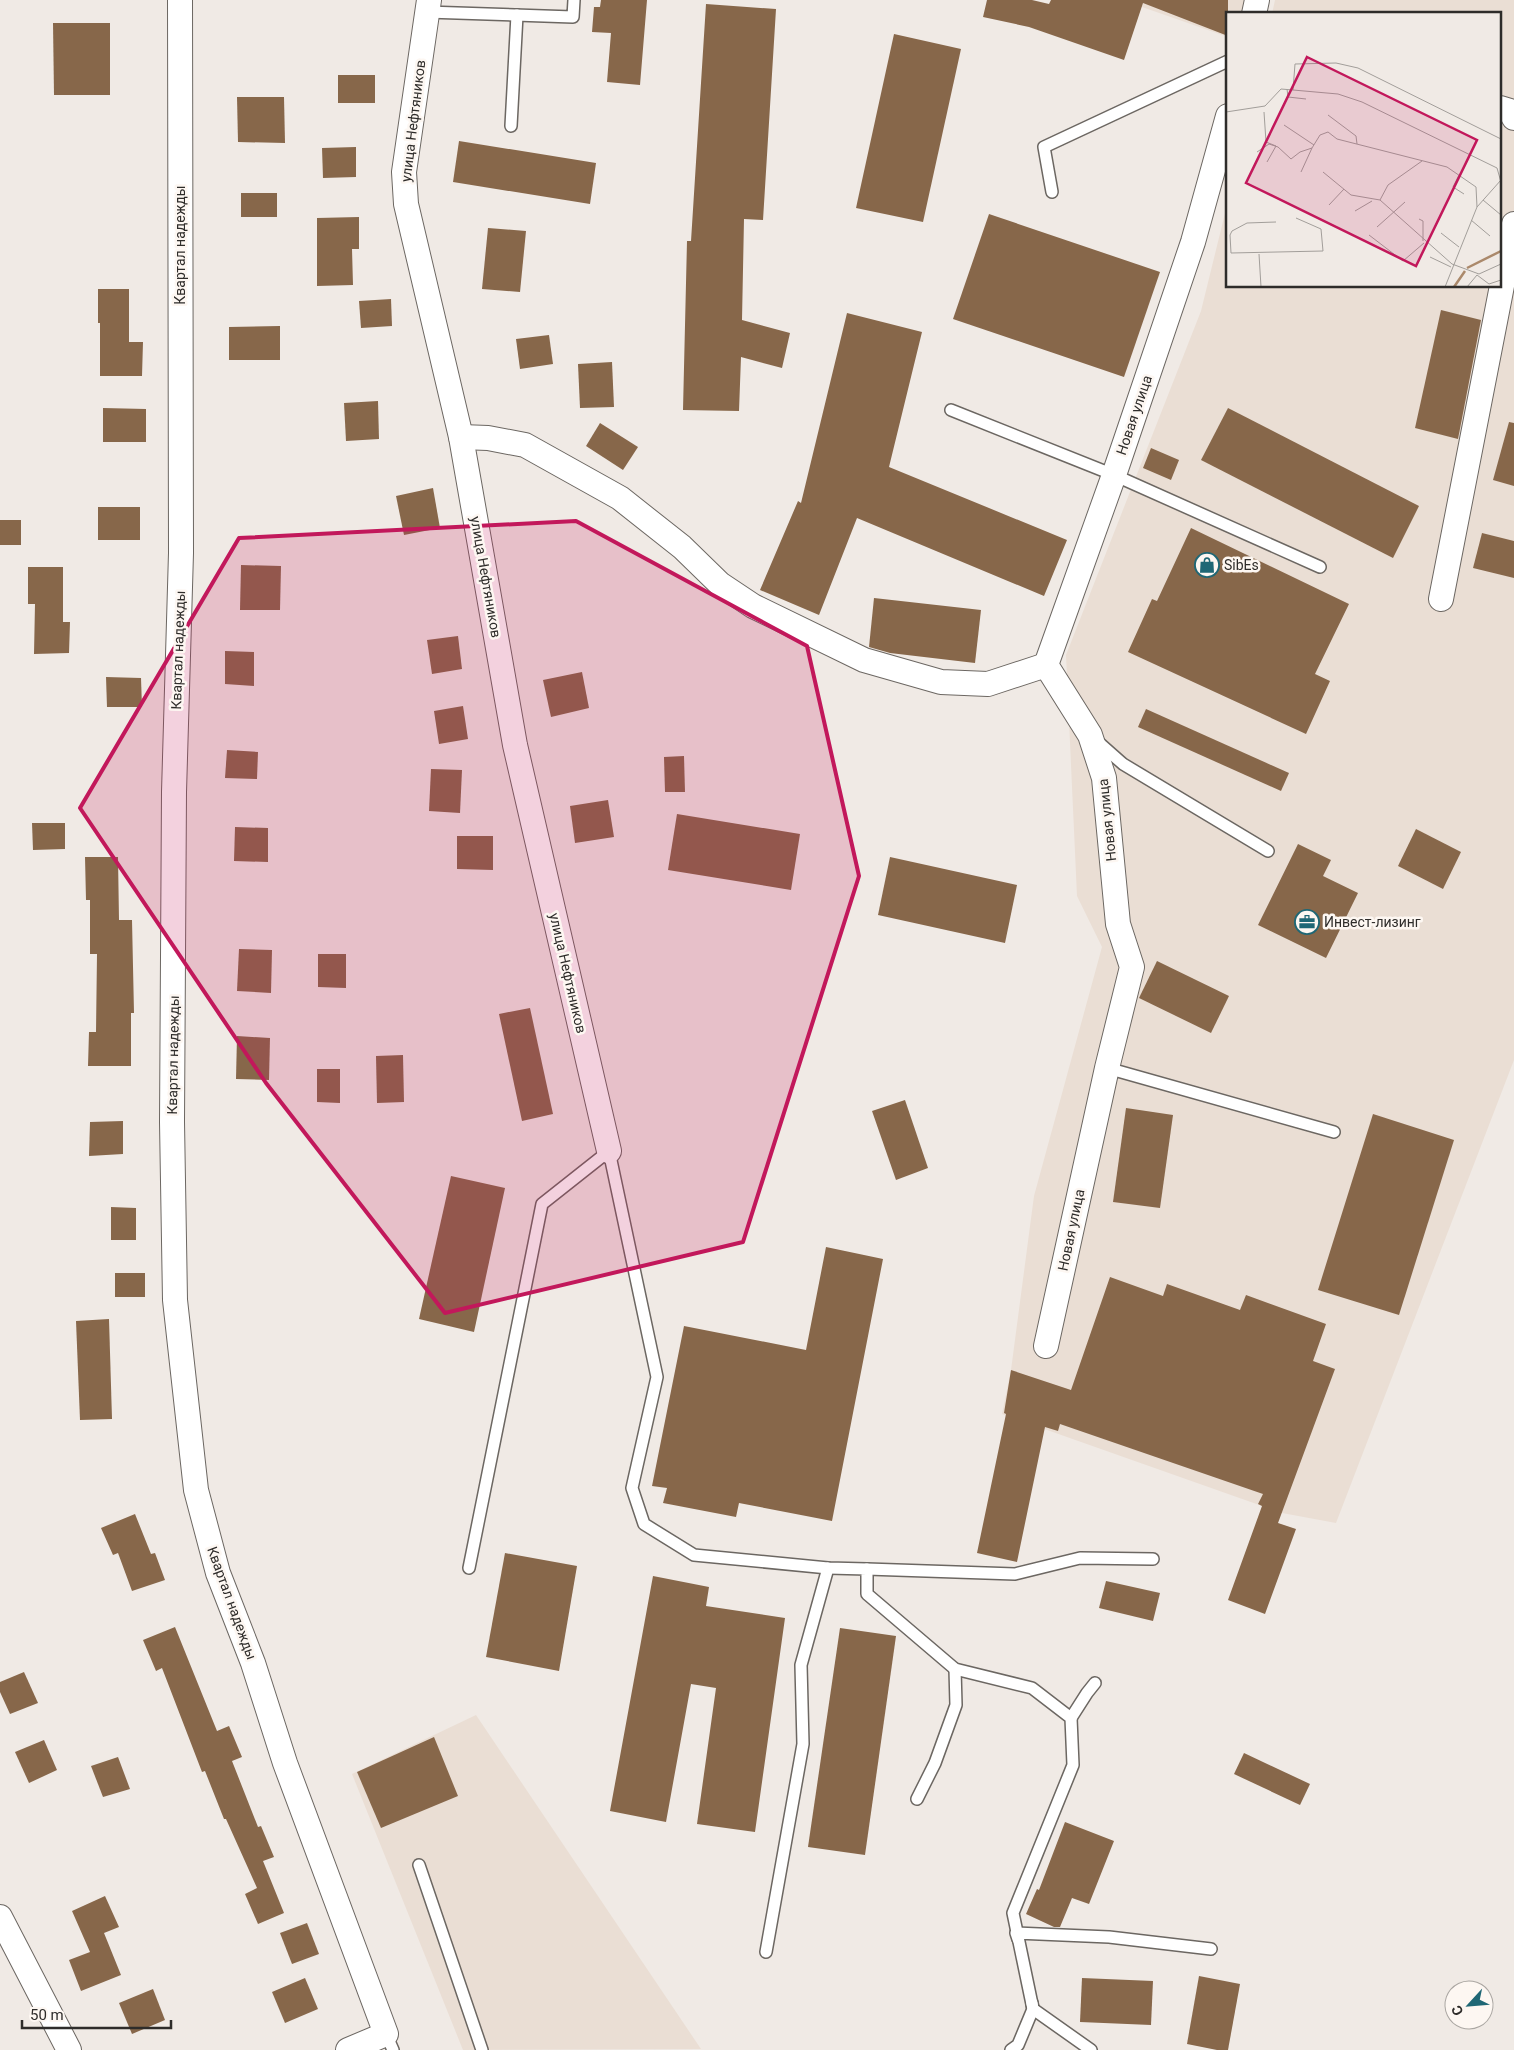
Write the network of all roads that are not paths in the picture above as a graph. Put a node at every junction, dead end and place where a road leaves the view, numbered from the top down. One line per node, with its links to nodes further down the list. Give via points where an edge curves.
1 (180, 0): 40 (street, Квартал надежды, via 181,553 174,792 172,1122 176,1300 196,1490 216,1563 285,1763)
2 (574, 0): 4 (lane, via 572,17)
3 (428, 6): 4 (lane); 15 (street, улица Нефтяников, via 404,172 406,204)
4 (517, 15): 9 (lane)
5 (1226, 62): 10 (lane, via 1044,147)
6 (1502, 109): 7 (street, via 1510,111)
7 (1514, 118)
8 (1226, 123): 16 (street, Новая улица, via 1193,242)
9 (511, 126)
10 (1052, 192)
11 (1514, 224): 12 (street)
12 (1502, 286)
13 (1502, 288): 18 (street)
14 (951, 410): 16 (lane)
15 (461, 436): 19 (street, via 525,445 620,498 682,548 720,584 753,606 864,660 941,682 988,684); 24 (street, улица Нефтяников, via 516,745)
16 (1114, 475): 17 (lane); 19 (street, Новая улица)
17 (1320, 567)
18 (1441, 599)
19 (1046, 665): 20 (street, Новая улица)
20 (1090, 735): 21 (lane, via 1123,764); 22 (street, Новая улица, via 1104,778 1118,924 1132,967)
21 (1268, 851)
22 (1107, 1068): 23 (lane); 25 (street, Новая улица)
23 (1334, 1132)
24 (609, 1151): 27 (lane, via 542,1204); 28 (lane, via 657,1377 632,1488 644,1524 694,1555)
25 (1046, 1346)
26 (1153, 1559): 29 (lane, via 1080,1558 1015,1574)
27 (469, 1568)
28 (828, 1568): 29 (lane); 38 (lane, via 801,1665 803,1744)
29 (867, 1569): 30 (lane, via 867,1594)
30 (955, 1670): 32 (lane, via 1032,1688); 33 (lane, via 956,1705 935,1763)
31 (1095, 1683): 32 (lane)
32 (1071, 1718): 36 (lane, via 1073,1765 1013,1913)
33 (917, 1799)
34 (419, 1865): 43 (lane)
35 (0, 1918): 41 (street)
36 (1016, 1933): 37 (lane, via 1109,1937); 39 (lane)
37 (1211, 1949)
38 (766, 1952)
39 (1033, 2009): 44 (lane, via 1018,2045); 45 (lane)
40 (389, 2042): 42 (street, Квартал надежды)
41 (69, 2050)
42 (348, 2050)
43 (482, 2050)
44 (1011, 2050)
45 (1091, 2050)

